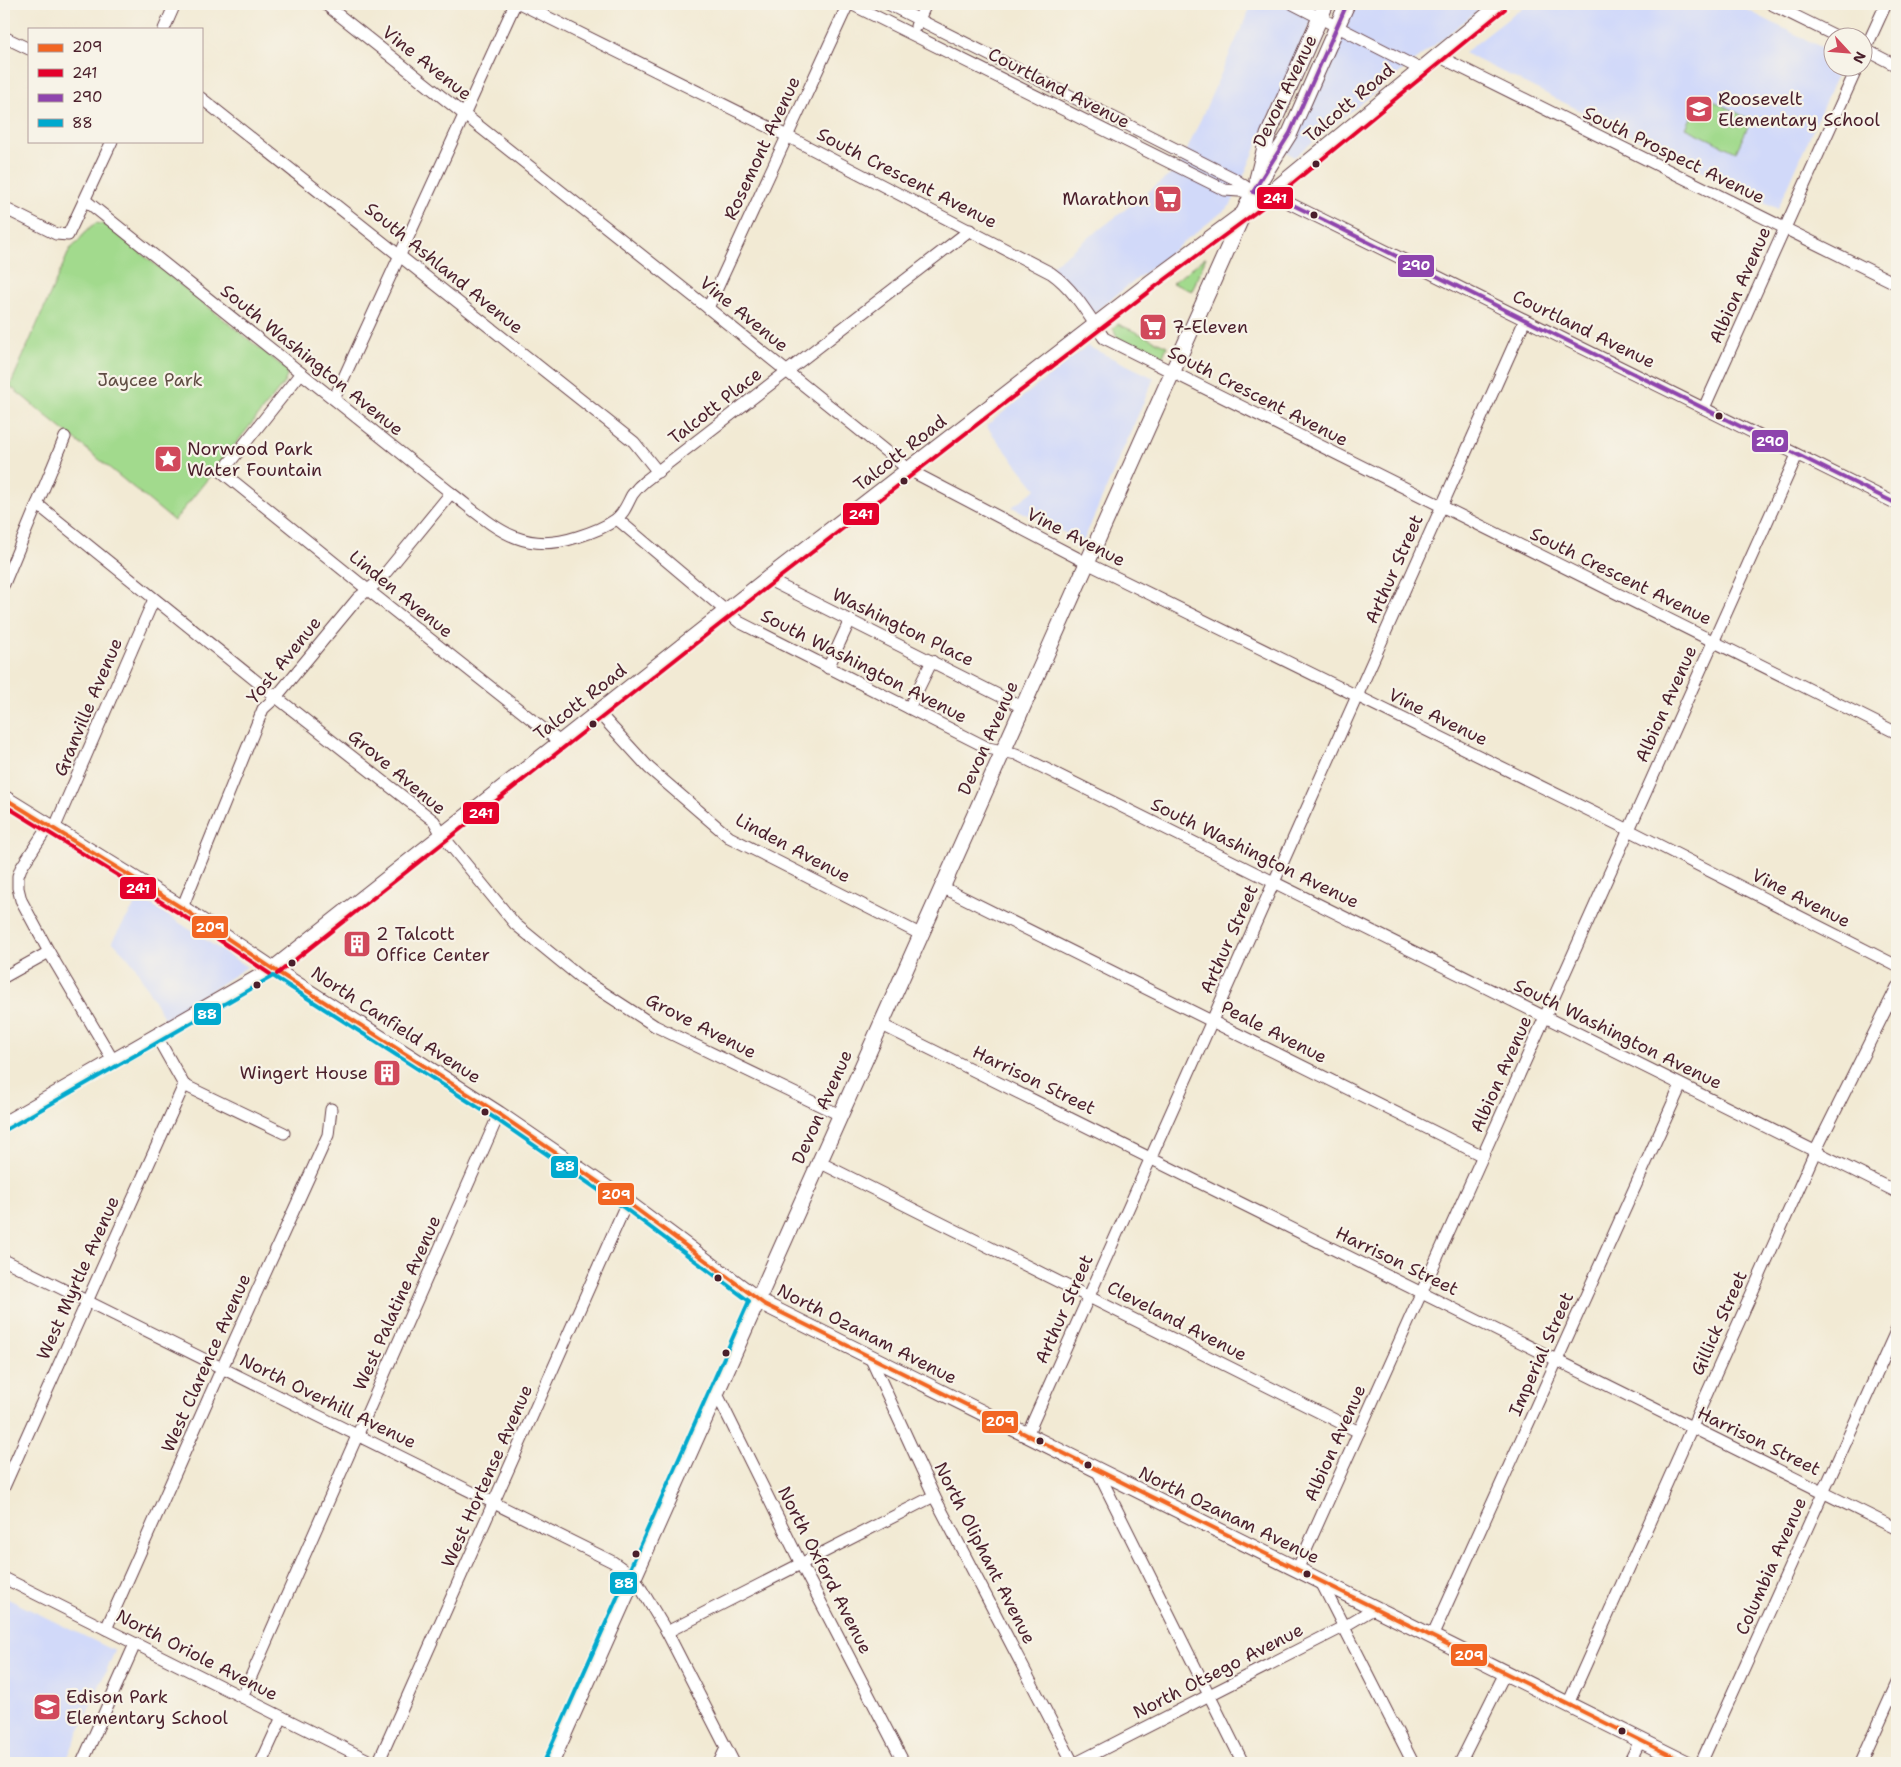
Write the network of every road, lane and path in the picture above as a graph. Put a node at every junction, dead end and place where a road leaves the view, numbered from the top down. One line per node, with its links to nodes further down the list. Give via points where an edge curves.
1 (175, 4): 16 (street)
2 (325, 4): 28 (street, Vine Avenue)
3 (515, 4): 28 (street)
4 (521, 4): 29 (street, South Crescent Avenue)
5 (850, 4): 19 (street, Courtland Avenue); 29 (street, Rosemont Avenue)
6 (888, 4): 14 (street, Courtland Avenue)
7 (926, 4): 14 (street)
8 (1293, 4): 13 (street)
9 (1347, 4): 15 (street, Devon Avenue)
10 (1501, 4): 22 (street, Talcott Road)
11 (1771, 4): 18 (street)
12 (1886, 4): 17 (street)
13 (1323, 10): 15 (street); 31 (street, Devon Avenue, via 1268,135)
14 (919, 19): 19 (street); 31 (street, Courtland Avenue)
15 (1338, 26): 25 (street); 31 (street, Devon Avenue)
16 (164, 28)
17 (1874, 29)
18 (1824, 30)
19 (912, 34): 31 (street, Courtland Avenue, via 1225,190)
20 (4, 37): 21 (street)
21 (28, 49)
22 (1436, 55): 25 (street, Talcott Road); 35 (street, South Prospect Avenue)
23 (1874, 55): 24 (street)
24 (1897, 66)
25 (1420, 68): 31 (street, Talcott Road)
26 (1853, 78): 35 (street, Albion Avenue)
27 (202, 99): 37 (street, South Ashland Avenue)
28 (464, 115): 37 (street); 39 (street, Vine Avenue)
29 (787, 136): 36 (street, South Crescent Avenue); 39 (street, Rosemont Avenue)
30 (112, 142): 32 (street)
31 (1260, 194): 34 (street, Devon Avenue); 40 (street, Courtland Avenue, via 1281,199)
32 (84, 200): 33 (street, via 68,235 56,234); 43 (street, South Washington Avenue)
33 (4, 208)
34 (1244, 212): 41 (street, Talcott Road); 44 (street, Devon Avenue)
35 (1785, 229): 38 (street, South Prospect Avenue); 46 (street, Albion Avenue)
36 (970, 230): 41 (street, South Crescent Avenue, via 1057,276); 42 (street, Talcott Place)
37 (400, 255): 45 (street); 50 (street, South Ashland Avenue, via 634,442)
38 (1897, 284)
39 (708, 308): 42 (street, Vine Avenue)
40 (1525, 320): 46 (street, Courtland Avenue); 54 (street, Arthur Street)
41 (1096, 325): 44 (street, South Crescent Avenue, via 1104,338); 49 (street, Talcott Road)
42 (788, 372): 49 (street, Vine Avenue); 50 (street, Talcott Place)
43 (301, 373): 45 (street, South Washington Avenue); 60 (street, Linden Avenue, via 222,472)
44 (1172, 373): 54 (street, South Crescent Avenue); 57 (street, Devon Avenue)
45 (334, 399): 51 (street, South Washington Avenue)
46 (1704, 408): 48 (street, Courtland Avenue)
47 (65, 438): 52 (street)
48 (1797, 455): 53 (street, Courtland Avenue); 64 (street, Albion Avenue)
49 (909, 470): 57 (street, Vine Avenue); 58 (street, Talcott Road)
50 (658, 472): 55 (street, Talcott Place, via 638,487)
51 (451, 493): 56 (street, South Washington Avenue, via 500,530); 60 (street, Yost Avenue)
52 (37, 504): 59 (street); 61 (street, Grove Avenue)
53 (1897, 504)
54 (1442, 507): 64 (street, South Crescent Avenue); 67 (street, Arthur Street)
55 (617, 519): 56 (street, Talcott Place, via 601,529 566,541); 62 (street, South Washington Avenue)
56 (522, 541)
57 (1087, 563): 67 (street, Vine Avenue); 69 (street, Devon Avenue)
58 (767, 579): 62 (street, Talcott Road); 63 (street, Washington Place)
59 (4, 584)
60 (368, 590): 68 (street, Yost Avenue); 73 (street, Linden Avenue)
61 (154, 600): 68 (street, Grove Avenue); 76 (street, Granville Avenue)
62 (727, 612): 66 (street, South Washington Avenue, via 739,622); 71 (street, Talcott Road)
63 (850, 620): 65 (street, Washington Place); 66 (street)
64 (1713, 642): 72 (street, South Crescent Avenue); 77 (street, Albion Avenue)
65 (932, 660): 69 (street, Washington Place); 70 (street)
66 (828, 668): 70 (street, South Washington Avenue)
67 (1357, 696): 77 (street, Vine Avenue); 79 (street, Arthur Street)
68 (276, 697): 78 (street, Grove Avenue, via 434,822); 81 (street, Yost Avenue, via 263,709)
69 (1022, 707): 74 (street, Devon Avenue)
70 (910, 708): 74 (street, South Washington Avenue)
71 (598, 712): 73 (street, Talcott Road); 82 (street, Linden Avenue, via 649,768 729,837)
72 (1897, 733)
73 (560, 742): 78 (street, Talcott Road)
74 (1002, 752): 79 (street, South Washington Avenue, via 1016,754); 80 (street, Devon Avenue)
75 (4, 798): 76 (street, North Canfield Avenue)
76 (52, 827): 81 (street, North Canfield Avenue); 83 (street, via 18,876 21,900)
77 (1629, 830): 84 (street, Vine Avenue); 88 (street, Albion Avenue)
78 (442, 835): 85 (street, Talcott Road); 97 (street, Grove Avenue, via 516,924 581,978 655,1026)
79 (1274, 882): 88 (street, South Washington Avenue); 89 (street, Arthur Street)
80 (942, 887): 82 (street, Devon Avenue); 89 (street, Peale Avenue)
81 (182, 908): 85 (street, North Canfield Avenue)
82 (920, 934): 90 (street, Devon Avenue)
83 (49, 952): 86 (street); 92 (street)
84 (1897, 966)
85 (273, 969): 91 (street, Talcott Road); 96 (street, North Canfield Avenue)
86 (4, 977)
87 (1897, 987): 100 (street, Gillick Street)
88 (1545, 1017): 94 (street, South Washington Avenue); 101 (street, Albion Avenue)
89 (1212, 1021): 101 (street, Peale Avenue); 102 (street, Arthur Street)
90 (880, 1024): 97 (street, Devon Avenue); 102 (street, Harrison Street)
91 (156, 1037): 92 (street, Talcott Road); 93 (street)
92 (114, 1062): 98 (street, Talcott Road)
93 (184, 1084): 99 (street); 110 (street, West Myrtle Avenue)
94 (1681, 1085): 100 (street, South Washington Avenue); 113 (street, Imperial Street)
95 (331, 1110): 114 (street, West Clarence Avenue, via 328,1135)
96 (499, 1114): 105 (street, North Canfield Avenue); 118 (street, West Palatine Avenue)
97 (840, 1115): 103 (street, Devon Avenue)
98 (4, 1124)
99 (284, 1133)
100 (1815, 1152): 104 (street, South Washington Avenue); 116 (street, Gillick Street)
101 (1483, 1156): 107 (street, Albion Avenue)
102 (1150, 1158): 107 (street, Harrison Street); 108 (street, Arthur Street)
103 (819, 1162): 108 (street, Cleveland Avenue); 109 (street, Devon Avenue)
104 (1897, 1192)
105 (627, 1202): 109 (street, North Canfield Avenue); 124 (street, West Hortense Avenue)
106 (4, 1260): 110 (street, North Overhill Avenue)
107 (1422, 1293): 113 (street, Harrison Street); 117 (street, Albion Avenue)
108 (1088, 1297): 117 (street, Cleveland Avenue); 119 (street, Arthur Street)
109 (757, 1299): 112 (street, North Ozanam Avenue); 115 (street, Devon Avenue)
110 (86, 1301): 114 (street, North Overhill Avenue); 121 (street, West Myrtle Avenue)
111 (1897, 1329): 122 (street, Columbia Avenue)
112 (870, 1357): 119 (street, North Ozanam Avenue); 123 (street, North Oliphant Avenue)
113 (1557, 1360): 116 (street, Harrison Street); 135 (street, Imperial Street)
114 (222, 1368): 118 (street, North Overhill Avenue); 133 (street, West Clarence Avenue)
115 (716, 1392): 126 (street, North Oxford Avenue); 128 (street, Devon Avenue)
116 (1692, 1427): 122 (street, Harrison Street); 141 (street, Gillick Street)
117 (1359, 1432): 127 (street, Albion Avenue)
118 (358, 1435): 124 (street, North Overhill Avenue); 140 (street, West Palatine Avenue)
119 (1027, 1435): 120 (street, North Ozanam Avenue)
120 (1097, 1470): 127 (street, North Ozanam Avenue); 139 (street)
121 (4, 1487)
122 (1824, 1492): 125 (street, Harrison Street); 159 (street, Columbia Avenue)
123 (934, 1496): 126 (street); 153 (street, North Oliphant Avenue)
124 (494, 1503): 128 (street, North Overhill Avenue, via 613,1562); 148 (street, West Hortense Avenue)
125 (1897, 1529)
126 (801, 1564): 134 (street); 152 (street, North Oxford Avenue)
127 (1297, 1570): 130 (street, North Ozanam Avenue)
128 (634, 1577): 134 (street); 149 (street, Devon Avenue)
129 (4, 1578): 133 (street, North Oriole Avenue)
130 (1320, 1582): 131 (street, North Ozanam Avenue); 132 (street)
131 (1375, 1608): 132 (street, North Otsego Avenue); 135 (street, North Ozanam Avenue)
132 (1343, 1627): 139 (street, North Otsego Avenue); 155 (street)
133 (106, 1629): 136 (street, North Oriole Avenue)
134 (666, 1632): 144 (street)
135 (1432, 1637): 137 (street, North Ozanam Avenue)
136 (135, 1644): 140 (street, North Oriole Avenue); 145 (street)
137 (1505, 1673): 141 (street, North Ozanam Avenue); 156 (street)
138 (1897, 1684): 160 (street)
139 (1208, 1696): 153 (street, North Otsego Avenue); 154 (street)
140 (242, 1697): 142 (street, North Oriole Avenue)
141 (1568, 1704): 143 (street, North Ozanam Avenue)
142 (282, 1717): 146 (street); 147 (street, North Oriole Avenue)
143 (1640, 1741): 157 (street); 158 (street, North Ozanam Avenue)
144 (726, 1748): 150 (street); 151 (street)
145 (82, 1763)
146 (261, 1763)
147 (374, 1763)
148 (378, 1763)
149 (551, 1763)
150 (719, 1763)
151 (734, 1763)
152 (904, 1763)
153 (1075, 1763)
154 (1243, 1763)
155 (1413, 1763)
156 (1460, 1763)
157 (1629, 1763)
158 (1686, 1763)
159 (1701, 1763)
160 (1861, 1763)

